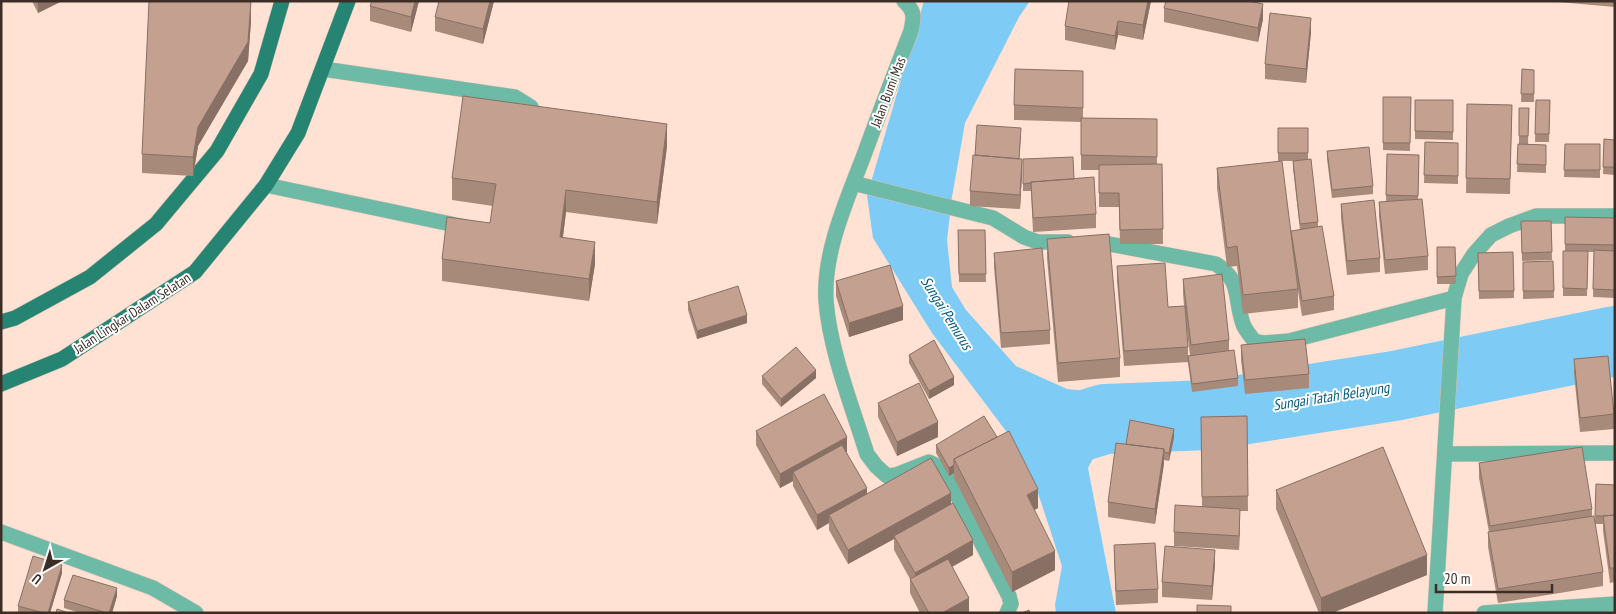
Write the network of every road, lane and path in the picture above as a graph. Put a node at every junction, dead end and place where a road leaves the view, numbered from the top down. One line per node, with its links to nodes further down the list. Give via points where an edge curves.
1 (282, 1): 11 (main road, via 261,74 217,150 156,224 90,277 15,318)
2 (348, 1): 4 (main road, Jalan Lingkar Dalam Selatan)
3 (904, 1): 7 (street, Jalan Bumi Mas, via 911,7 914,18 911,31)
4 (323, 69): 5 (street, via 515,97 531,107); 6 (main road, Jalan Lingkar Dalam Selatan, via 298,133)
5 (534, 128)
6 (266, 185): 9 (street); 12 (main road, Jalan Lingkar Dalam Selatan, via 195,272 62,359)
7 (859, 185): 10 (street, via 993,218 1038,242 1104,243 1216,264 1233,279 1243,326 1254,341 1264,343 1289,341); 18 (street, Jalan Bumi Mas, via 831,249 826,299 835,350 867,454 887,476 929,462 942,470 1008,596 1011,604)
8 (1615, 216): 10 (street, via 1536,216 1491,235 1461,274)
9 (478, 230)
10 (1454, 298): 14 (street)
11 (1, 322)
12 (1, 384)
13 (1615, 453): 14 (street)
14 (1444, 454): 19 (street)
15 (1, 532): 17 (street, via 153,588)
16 (1615, 604): 20 (street)
17 (196, 613)
18 (1007, 613)
19 (1435, 613)
20 (1484, 613)

